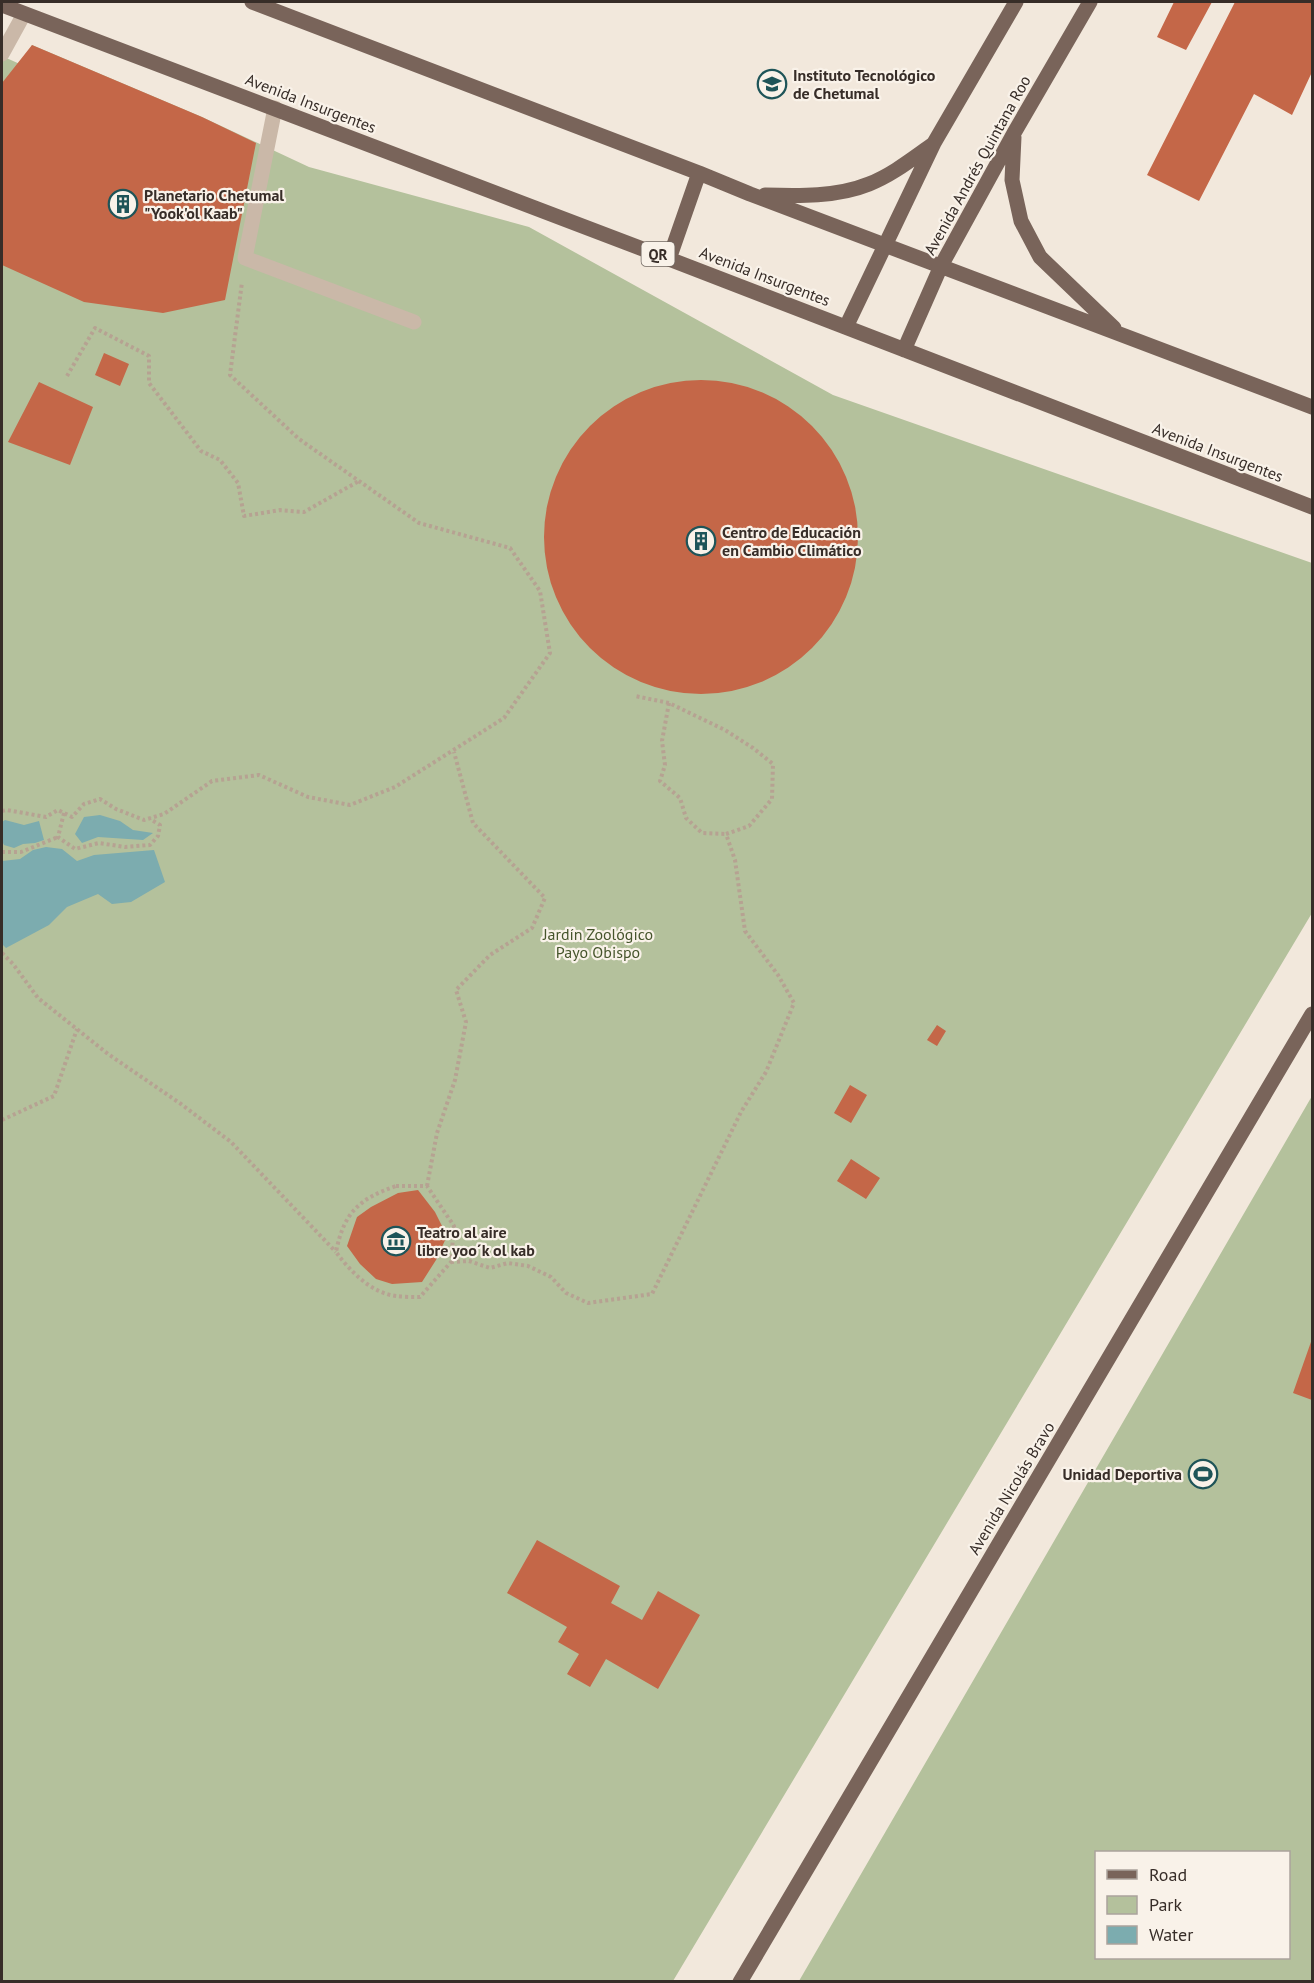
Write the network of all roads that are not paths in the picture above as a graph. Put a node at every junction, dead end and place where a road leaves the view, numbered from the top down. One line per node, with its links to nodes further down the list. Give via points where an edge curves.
1 (252, 2): 10 (main road)
2 (1016, 2): 9 (main road)
3 (1090, 2): 8 (main road, Avenida Andrés Quintana Roo)
4 (2, 5): 5 (main road, Avenida Insurgentes / QR)
5 (24, 14): 6 (street); 7 (main road, Avenida Insurgentes / QR)
6 (2, 54)
7 (275, 108): 13 (main road, Avenida Insurgentes / QR); 15 (street, via 245,258)
8 (1014, 133): 14 (main road, Avenida Andrés Quintana Roo); 17 (main road, via 1012,180 1021,221 1040,257)
9 (934, 143): 11 (main road, via 868,185 830,194); 12 (main road)
10 (699, 173): 11 (main road); 13 (main road)
11 (750, 194): 12 (main road)
12 (884, 245): 14 (main road); 16 (main road)
13 (669, 259): 16 (main road, Avenida Insurgentes / QR)
14 (941, 266): 17 (main road); 18 (main road, Avenida Andrés Quintana Roo)
15 (414, 322)
16 (846, 327): 18 (main road, Avenida Insurgentes / QR)
17 (1118, 332): 19 (main road)
18 (904, 350): 20 (main road, Avenida Insurgentes / QR)
19 (1312, 407)
20 (1312, 507)
21 (1312, 1014): 22 (main road, Avenida Nicolás Bravo)
22 (740, 1982)

